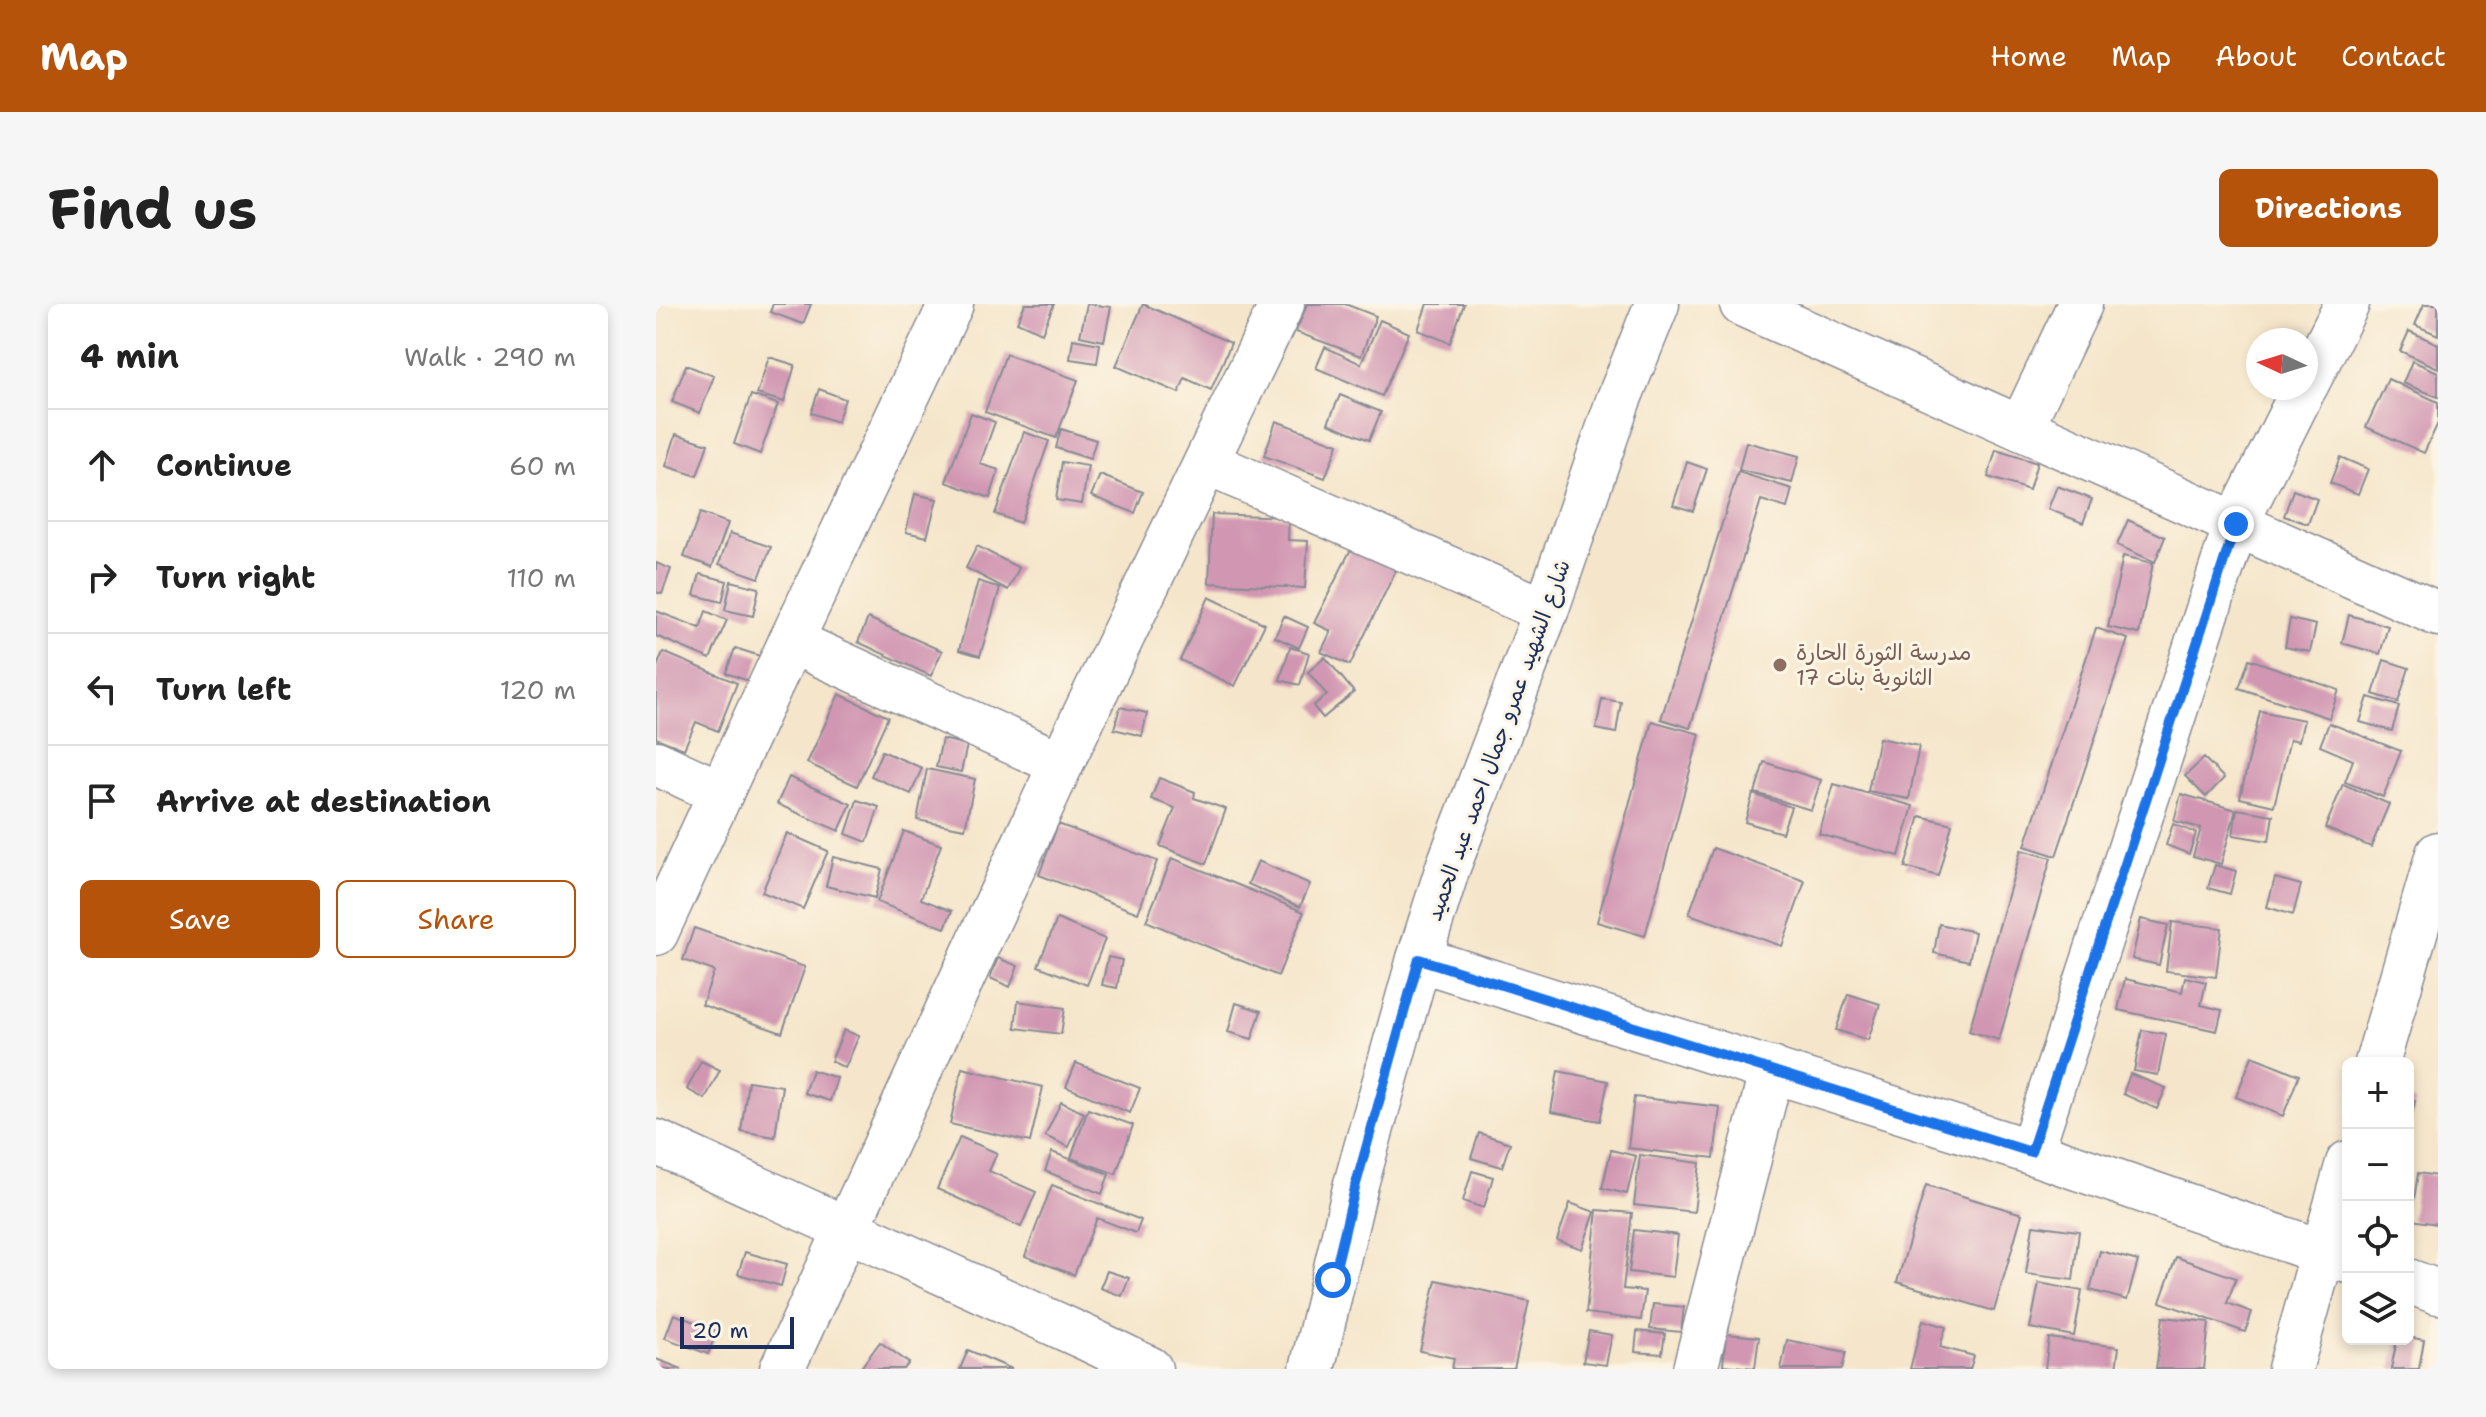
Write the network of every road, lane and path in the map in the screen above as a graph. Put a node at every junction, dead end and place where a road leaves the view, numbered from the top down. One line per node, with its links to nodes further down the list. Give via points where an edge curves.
1 (951, 304): 14 (street)
2 (1282, 304): 10 (street)
3 (1657, 304): 12 (street, شارع الشهيد عمرو جمال احمد عبد الحميد)
4 (1742, 304): 9 (street)
5 (2080, 304): 9 (street)
6 (2347, 304): 7 (street)
7 (2318, 361)
8 (2298, 400): 11 (street)
9 (2021, 428): 11 (street)
10 (1207, 463): 12 (street); 16 (street)
11 (2236, 524): 13 (street); 24 (street)
12 (1546, 611): 20 (street, شارع الشهيد عمرو جمال احمد عبد الحميد, via 1448,867)
13 (2438, 614)
14 (791, 641): 16 (street); 17 (street)
15 (656, 763): 17 (street)
16 (1061, 764): 26 (street)
17 (721, 793): 19 (street)
18 (2438, 854): 21 (street)
19 (656, 933)
20 (1419, 959): 22 (street); 33 (street, شارع الشهيد عمرو جمال احمد عبد الحميد, via 1356,1184)
21 (2379, 1057)
22 (1772, 1069): 24 (street); 34 (street)
23 (656, 1142): 26 (street)
24 (2031, 1152): 27 (street)
25 (2343, 1201): 27 (street)
26 (847, 1229): 30 (street); 31 (street)
27 (2335, 1257): 35 (street)
28 (2414, 1283): 29 (street)
29 (2438, 1292)
30 (1080, 1353): 32 (street)
31 (782, 1369)
32 (1150, 1369)
33 (1312, 1369)
34 (1695, 1369)
35 (2290, 1369)

